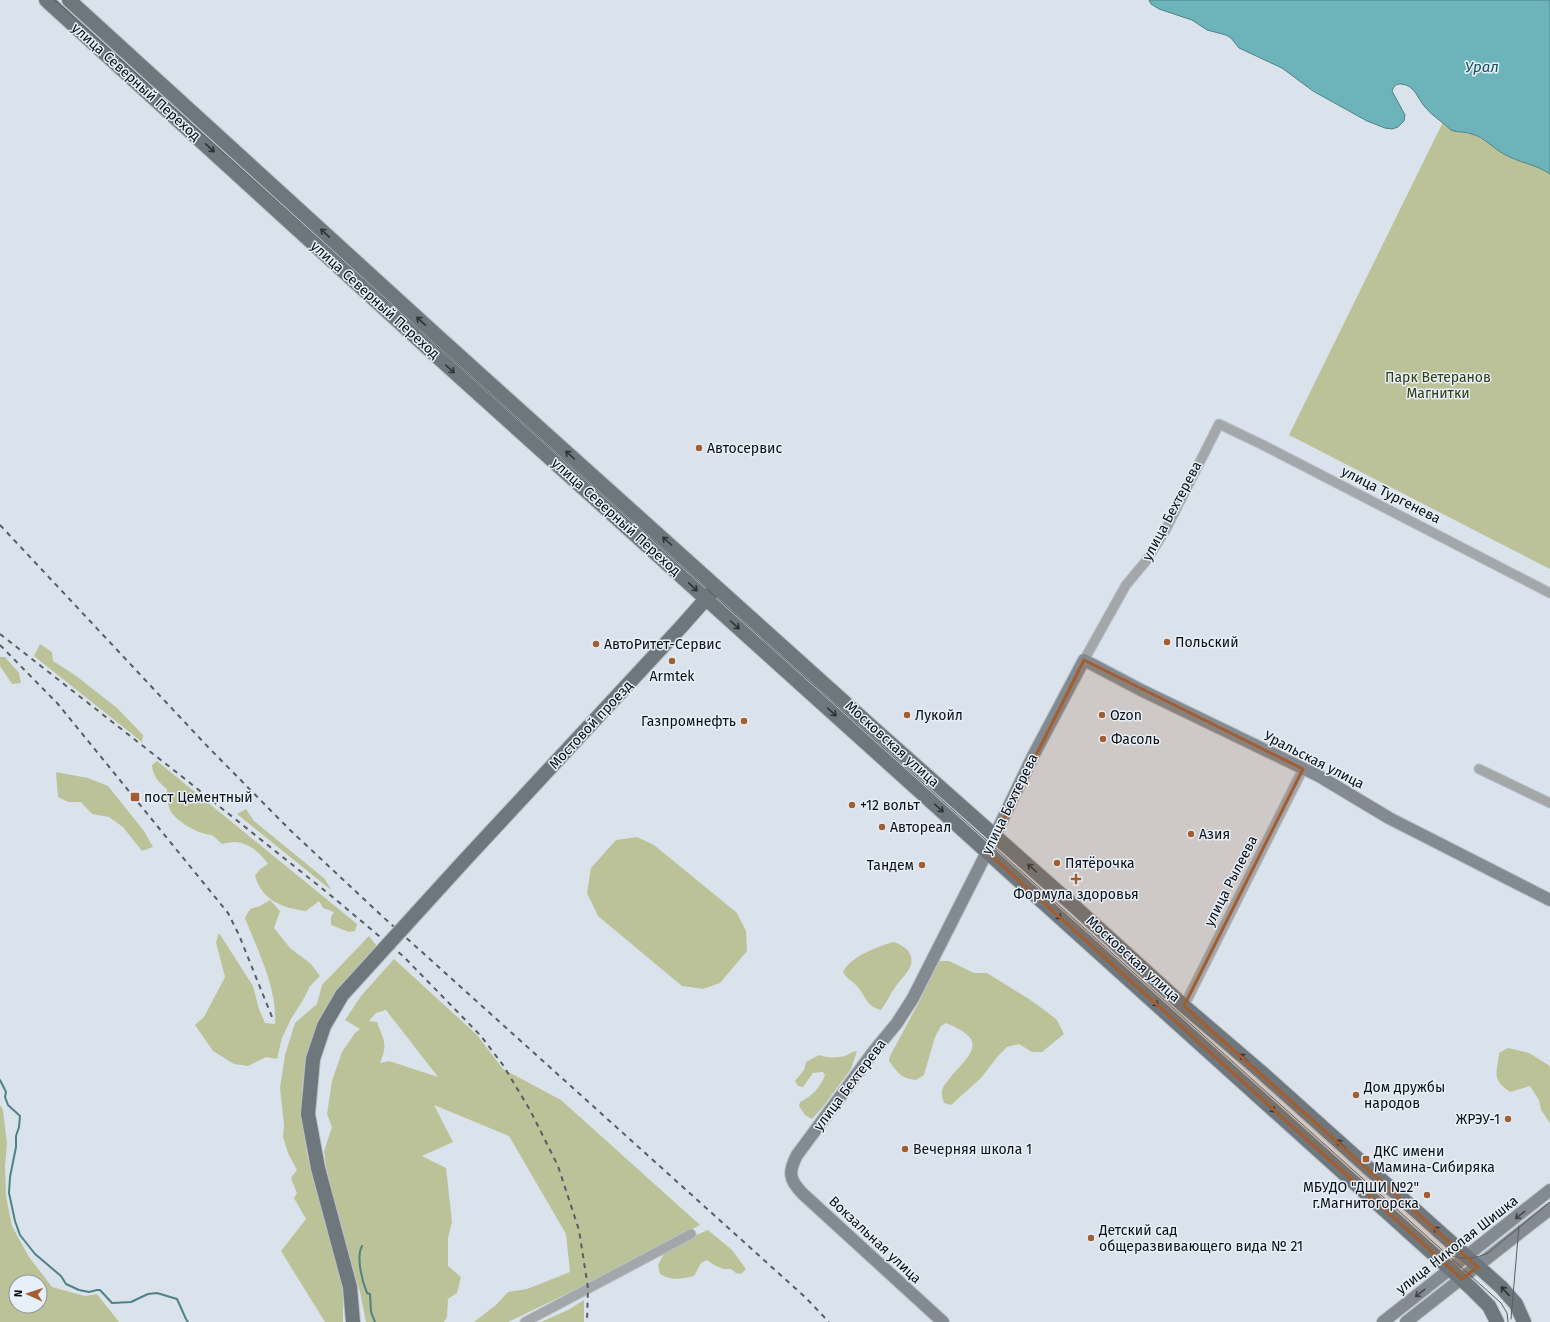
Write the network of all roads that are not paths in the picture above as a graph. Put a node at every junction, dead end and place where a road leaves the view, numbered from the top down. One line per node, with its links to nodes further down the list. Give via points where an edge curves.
1 (46, 0): 6 (main road, улица Северный Переход, one-way to 6)
2 (69, 0): 4 (main road, улица Северный Переход, one-way to 2, via 444,342)
3 (1219, 424): 5 (street, улица Тургенева); 7 (street, улица Бехтерева, via 1166,529 1146,561 1126,585)
4 (717, 586): 6 (main road, Мостовой проезд); 11 (main road, Московская улица)
5 (1550, 593)
6 (706, 599): 12 (main road, Московская улица, one-way to 12); 23 (main road, Мостовой проезд, bridge, via 342,995 324,1026 313,1059 308,1114 318,1168 350,1287)
7 (1084, 660): 8 (street, Уральская улица); 11 (street, улица Бехтерева)
8 (1303, 769): 13 (street, Уральская улица, via 1389,818); 14 (street, улица Рылеева)
9 (1479, 770): 10 (street)
10 (1550, 803)
11 (995, 834): 12 (main road, улица Бехтерева); 14 (main road, Московская улица, one-way to 11)
12 (987, 852): 15 (street, улица Бехтерева, via 913,998 797,1155 792,1165); 21 (main road, Московская улица, one-way to 21)
13 (1550, 900)
14 (1184, 1006): 19 (main road, Московская улица, one-way to 14)
15 (791, 1177): 25 (street, Вокзальная улица, via 794,1185 803,1194)
16 (1550, 1190): 19 (street, улица Николая Шишка, one-way to 19)
17 (1550, 1209): 20 (street, улица Николая Шишка)
18 (691, 1234): 24 (street)
19 (1467, 1257): 20 (main road, Московская улица); 21 (street, улица Николая Шишка)
20 (1478, 1267): 22 (street, улица Николая Шишка); 29 (main road, Московская улица, one-way to 20, via 1516,1304 1502,1287)
21 (1451, 1269): 22 (main road, Московская улица); 26 (street, улица Николая Шишка, one-way to 26)
22 (1462, 1279): 27 (street, улица Николая Шишка); 28 (main road, Московская улица, via 1489,1306)
23 (353, 1322)
24 (524, 1322)
25 (943, 1322)
26 (1383, 1322)
27 (1406, 1322)
28 (1497, 1322)
29 (1524, 1322)

